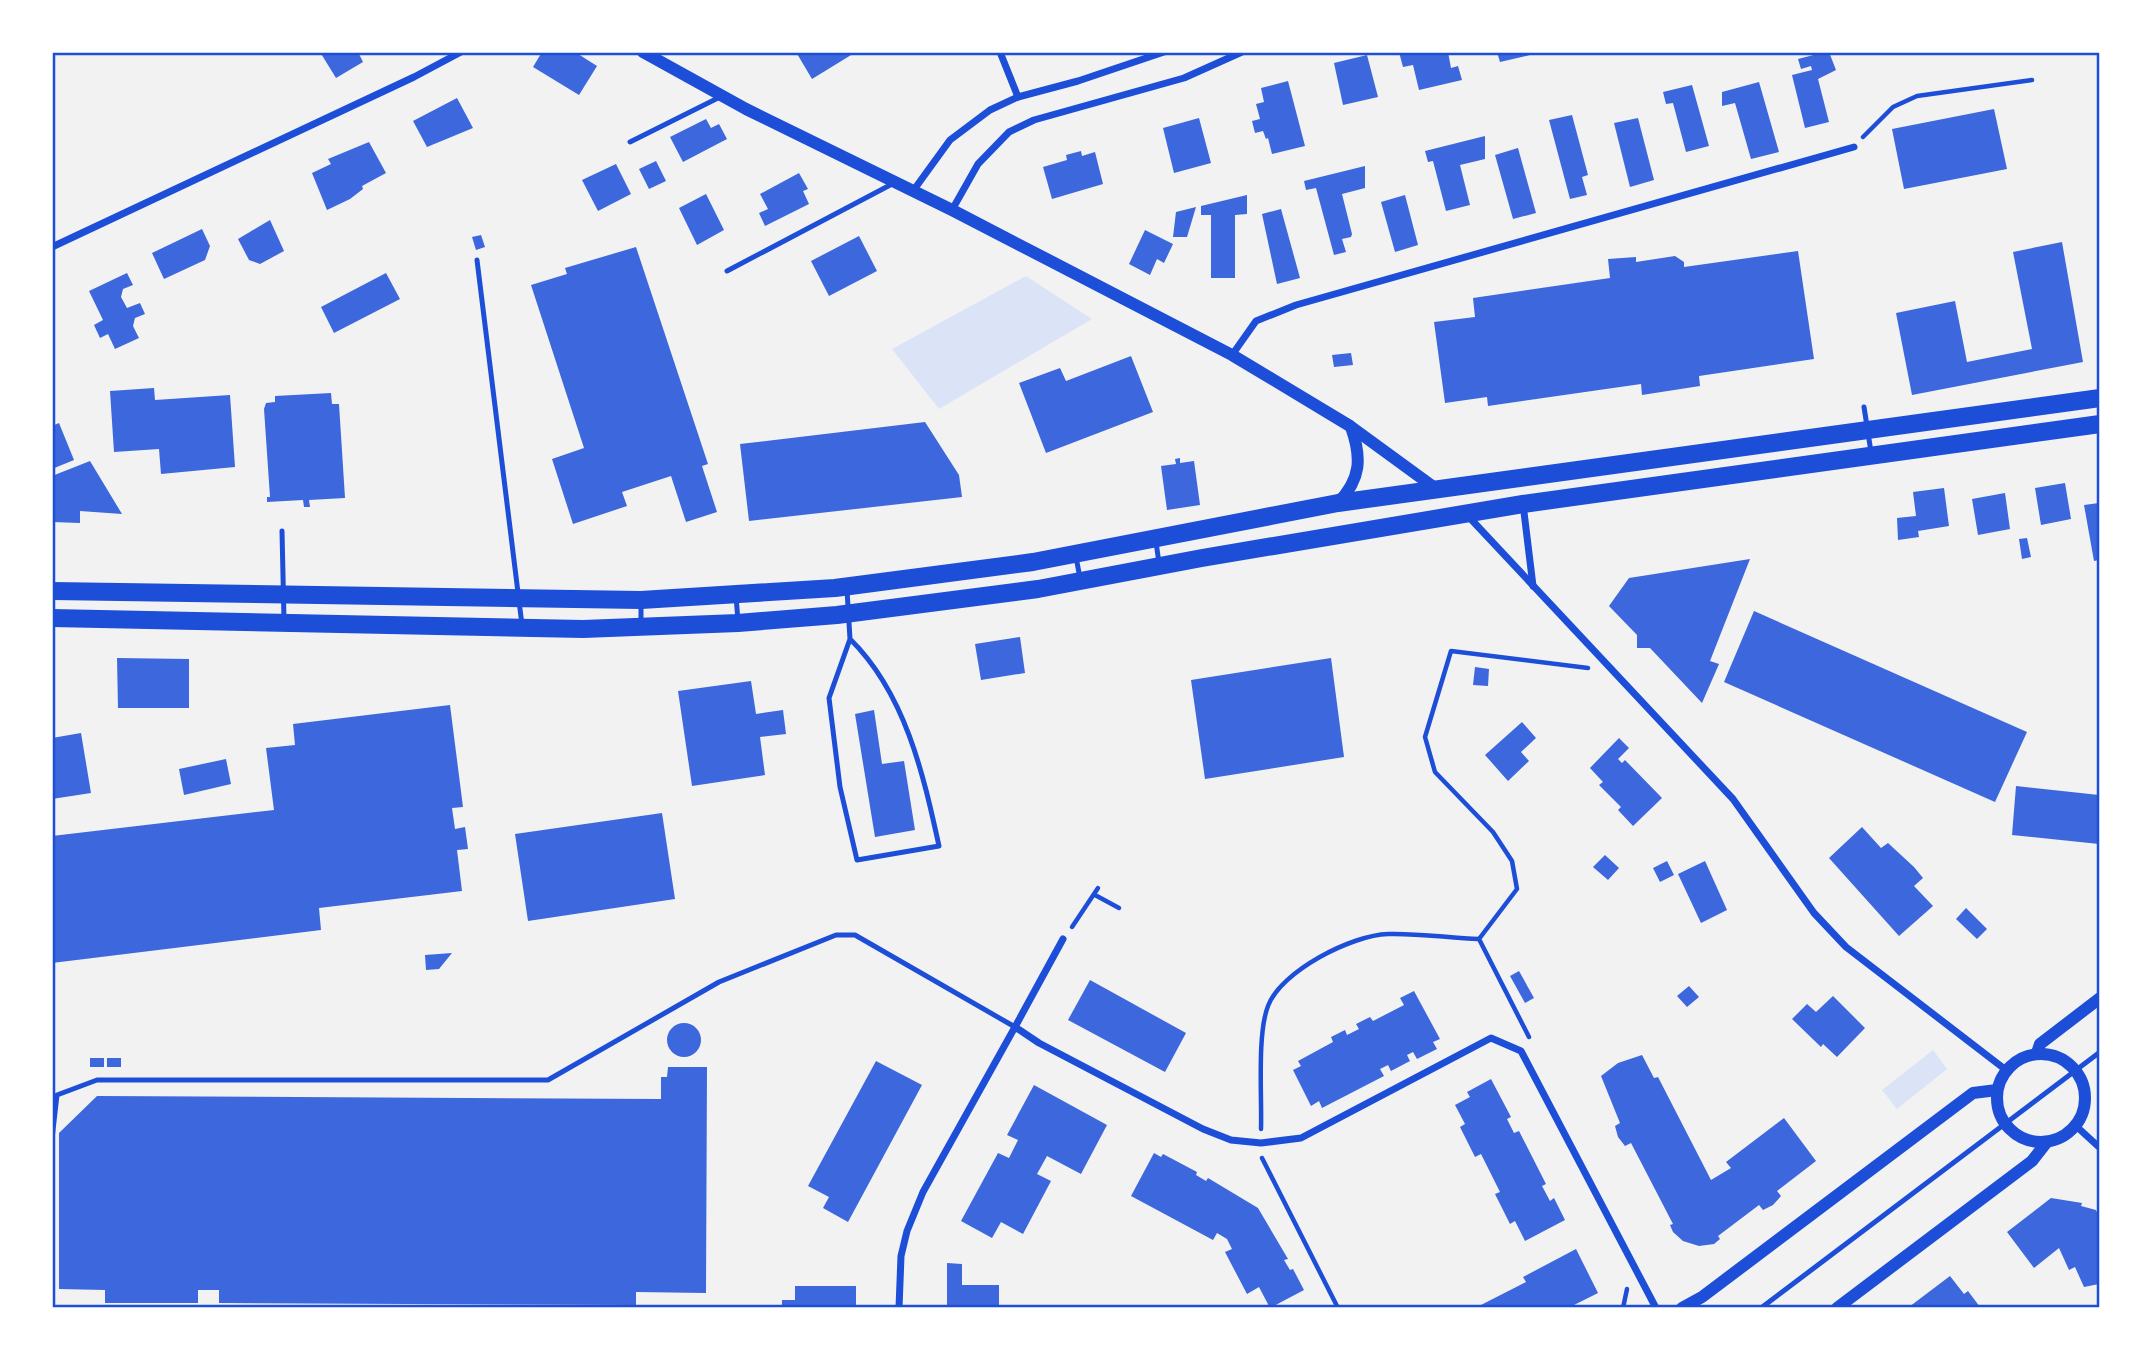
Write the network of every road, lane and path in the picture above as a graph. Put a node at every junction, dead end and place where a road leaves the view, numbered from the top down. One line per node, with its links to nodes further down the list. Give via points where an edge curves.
1 (461, 52): 16 (street)
2 (643, 52): 9 (street)
3 (1000, 52): 10 (street)
4 (1134, 52): 7 (lane)
5 (1164, 52): 7 (street)
6 (1242, 52): 15 (street, via 1184,78 1034,120 1009,132 978,164)
7 (1138, 61): 10 (street)
8 (2032, 80): 12 (path, via 1917,96 1893,107)
9 (722, 96): 11 (lane); 13 (street)
10 (1018, 97): 14 (street, via 990,110 950,140)
11 (630, 142)
12 (1854, 147): 19 (street, via 1296,304 1255,321)
13 (894, 183): 14 (street); 18 (lane)
14 (913, 192): 15 (street)
15 (953, 210): 19 (street)
16 (52, 247)
17 (477, 260): 40 (lane)
18 (727, 271)
19 (1232, 355): 23 (street)
20 (2099, 398): 24 (main road)
21 (1864, 407): 24 (lane)
22 (2099, 425): 25 (main road)
23 (1350, 426): 26 (street); 27 (street, via 1359,454 1357,475)
24 (1868, 430): 25 (lane); 26 (main road)
25 (1872, 456): 28 (main road)
26 (1435, 488): 27 (main road); 29 (main road)
27 (1338, 503): 31 (main road)
28 (1523, 504): 29 (main road); 36 (street)
29 (1465, 513): 33 (main road); 36 (street)
30 (282, 531): 38 (lane)
31 (1155, 538): 32 (main road); 33 (lane)
32 (1075, 554): 34 (lane); 35 (main road)
33 (1160, 566): 34 (main road)
34 (1081, 581): 42 (main road)
35 (846, 587): 39 (main road); 42 (lane)
36 (1533, 587): 49 (street)
37 (56, 593): 38 (main road)
38 (283, 595): 40 (main road); 45 (lane)
39 (736, 596): 41 (main road); 44 (lane)
40 (521, 599): 41 (main road); 47 (lane)
41 (641, 600): 46 (lane)
42 (848, 614): 44 (main road); 48 (lane)
43 (52, 618): 45 (main road)
44 (738, 623): 46 (main road)
45 (284, 624): 47 (main road)
46 (641, 626): 47 (main road)
47 (523, 627)
48 (850, 639): 48 (lane, via 829,698 840,788 857,860 939,846 919,758 878,674)
49 (1613, 671): 54 (path, via 1451,651 1425,737 1435,772 1493,832 1512,861 1517,889); 60 (street, via 1733,799 1814,913 1846,947)
50 (1098, 888): 51 (path)
51 (1095, 895): 52 (path); 53 (path)
52 (1119, 908)
53 (1063, 939): 56 (street)
54 (1479, 939): 57 (path); 68 (path, via 1386,933 1349,943 1279,985 1264,1027)
55 (2099, 998): 59 (street, via 2040,1044)
56 (1015, 1027): 67 (lane, via 855,935 836,935 719,982 548,1080 97,1080 57,1095); 68 (street, via 1203,1129 1231,1140); 72 (street, via 915,1212 901,1256)
57 (1533, 1045)
58 (2099, 1052): 61 (lane)
59 (2037, 1054): 60 (street, via 2025,1056); 61 (street, via 2066,1061)
60 (2006, 1070): 62 (street)
61 (2076, 1071): 64 (street, via 2085,1087); 65 (lane)
62 (1997, 1090): 65 (street, via 1997,1108); 76 (street, via 1973,1093 1702,1297)
63 (2099, 1103): 64 (street)
64 (2086, 1105): 66 (street)
65 (2005, 1124): 69 (street, via 2030,1142); 77 (lane)
66 (2076, 1126): 69 (street, via 2063,1138); 70 (street)
67 (52, 1139)
68 (1261, 1143): 73 (path, via 1262,1164); 75 (street, via 1301,1138 1492,1038 1521,1051)
69 (2046, 1143): 78 (street, via 2032,1161)
70 (2099, 1147)
71 (1627, 1289): 74 (path)
72 (899, 1307)
73 (1338, 1307)
74 (1623, 1307)
75 (1656, 1307)
76 (1682, 1307)
77 (1761, 1307)
78 (1837, 1307)

